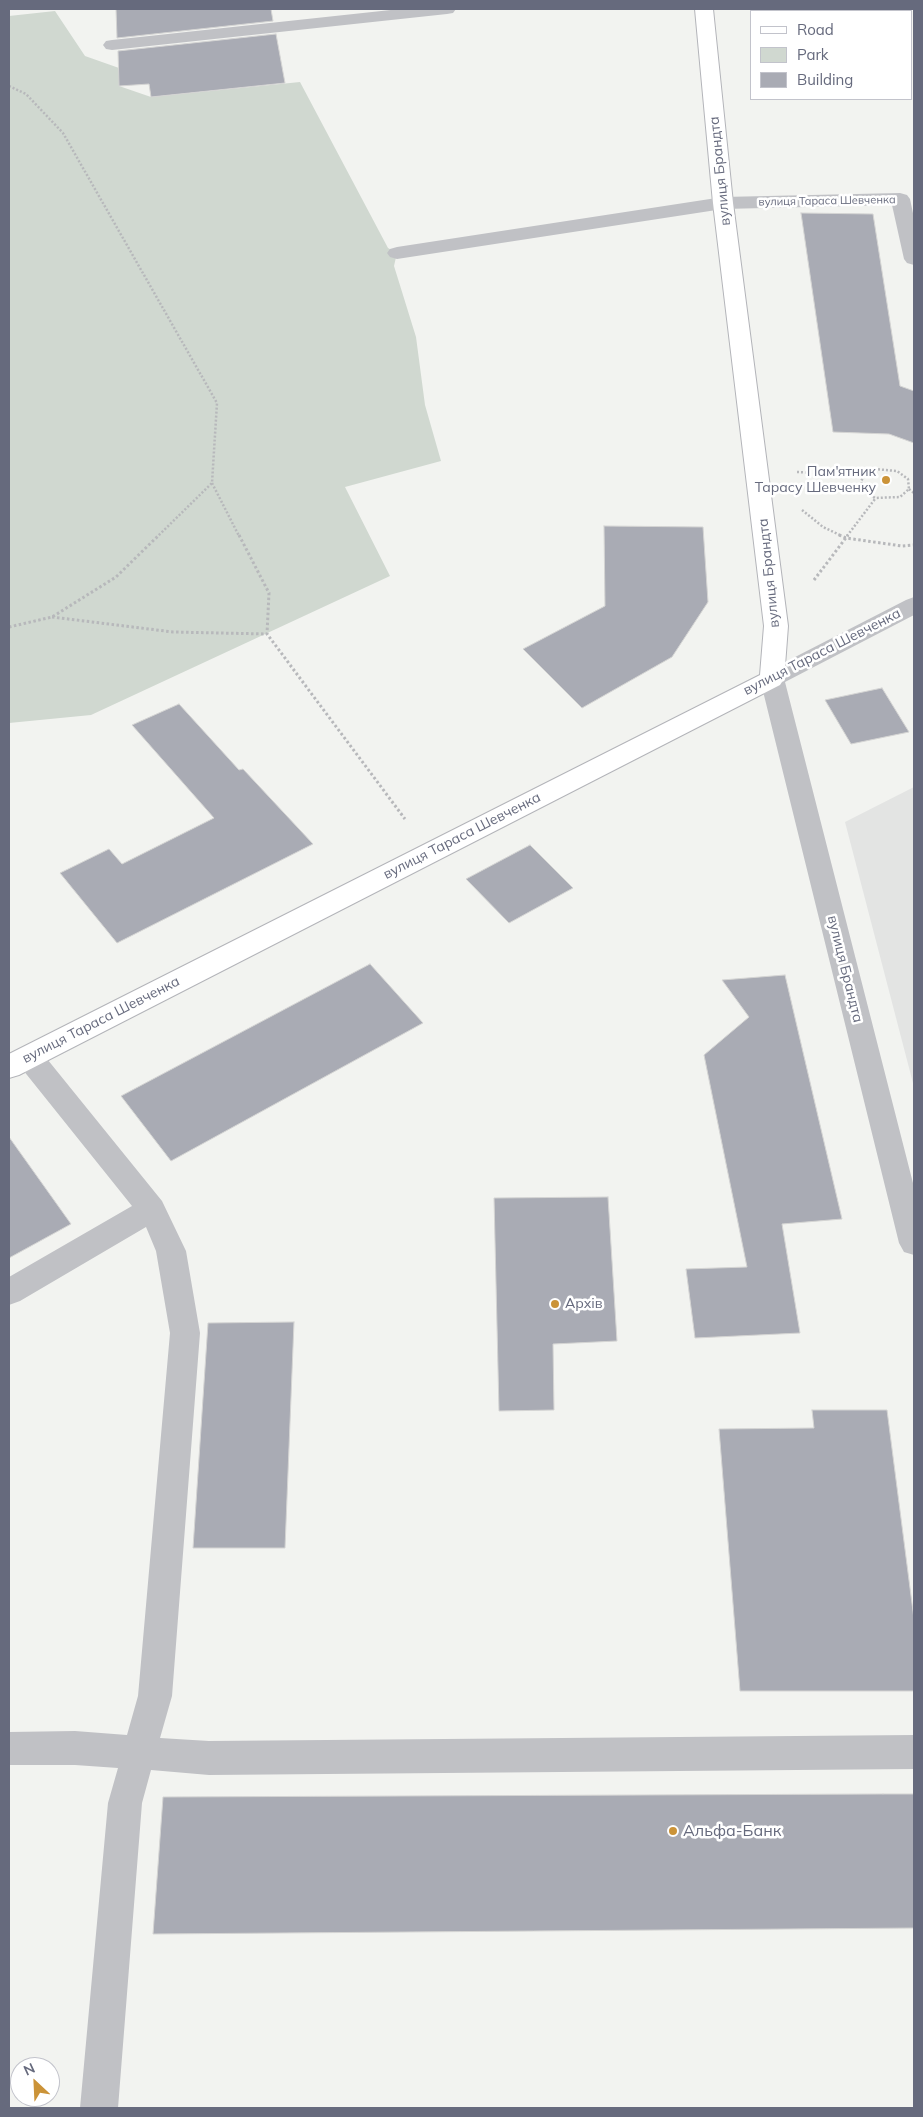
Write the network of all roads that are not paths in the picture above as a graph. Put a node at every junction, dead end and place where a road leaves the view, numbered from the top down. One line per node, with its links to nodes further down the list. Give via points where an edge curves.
1 (448, 9): 3 (street)
2 (704, 9): 4 (main road, вулиця Брандта)
3 (112, 45)
4 (723, 203): 5 (street); 6 (street, вулиця Тараса Шевченка, via 900,199); 8 (main road, вулиця Брандта, via 776,626)
5 (397, 253)
6 (914, 259)
7 (914, 604): 8 (street, вулиця Тараса Шевченка)
8 (772, 679): 9 (main road, вулиця Тараса Шевченка); 11 (street, вулиця Брандта)
9 (19, 1062): 10 (street)
10 (152, 1209): 12 (street); 14 (street, via 171,1250 185,1333 155,1696)
11 (914, 1243)
12 (9, 1292)
13 (9, 1748): 14 (street)
14 (138, 1752): 15 (street, via 209,1758); 16 (street, via 126,1803)
15 (914, 1752)
16 (99, 2108)

